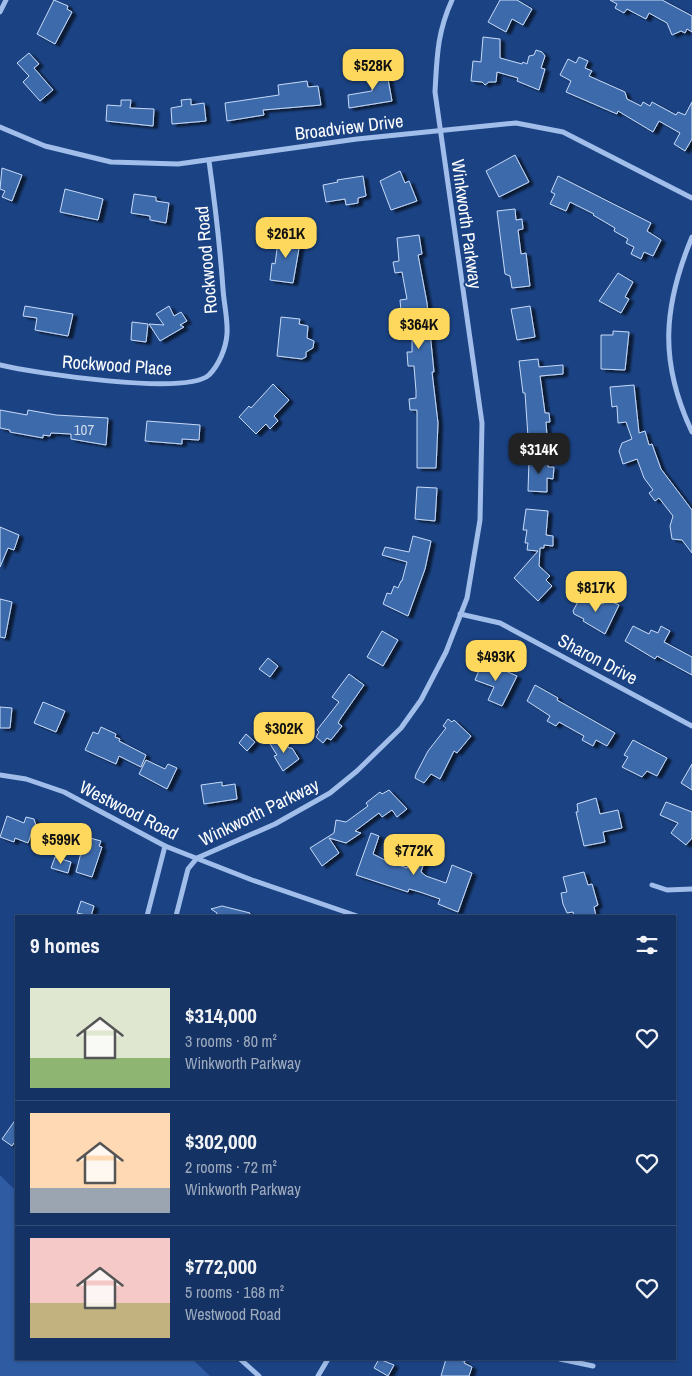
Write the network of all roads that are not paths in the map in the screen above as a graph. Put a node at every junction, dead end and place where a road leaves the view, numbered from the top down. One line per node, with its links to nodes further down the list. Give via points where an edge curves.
1 (6, 0): 3 (street)
2 (452, 0): 5 (street, Winkworth Parkway, via 442,22 438,43 436,92)
3 (0, 12)
4 (0, 127): 6 (street, Broadview Drive, via 45,146 111,162 178,164)
5 (440, 131): 6 (street, Broadview Drive, via 357,139); 7 (street, Broadview Drive, via 516,123 563,132); 12 (street, Winkworth Parkway, via 482,423 480,520 467,598)
6 (209, 161): 9 (street, Rockwood Road, via 227,334)
7 (692, 198)
8 (692, 237): 11 (street, via 676,279 667,338 673,378)
9 (221, 357): 10 (street, Rockwood Place, via 209,375 200,381 184,383 34,373)
10 (0, 365)
11 (692, 432)
12 (460, 614): 13 (street, Sharon Drive, via 500,623); 16 (street, Winkworth Parkway, via 446,652 421,700 401,728 357,771 330,793 275,824)
13 (692, 726)
14 (0, 775): 15 (street, Westwood Road, via 26,779 64,792)
15 (165, 846): 16 (street, Westwood Road); 19 (street)
16 (197, 858): 20 (street, Winkworth Parkway, via 188,870); 21 (street, Westwood Road)
17 (652, 885): 18 (street, via 667,890)
18 (692, 890)
19 (147, 915)
20 (176, 915)
21 (353, 915)
22 (241, 1360): 26 (street)
23 (327, 1360): 27 (street)
24 (565, 1360): 25 (street)
25 (593, 1366)
26 (260, 1376)
27 (318, 1376)

